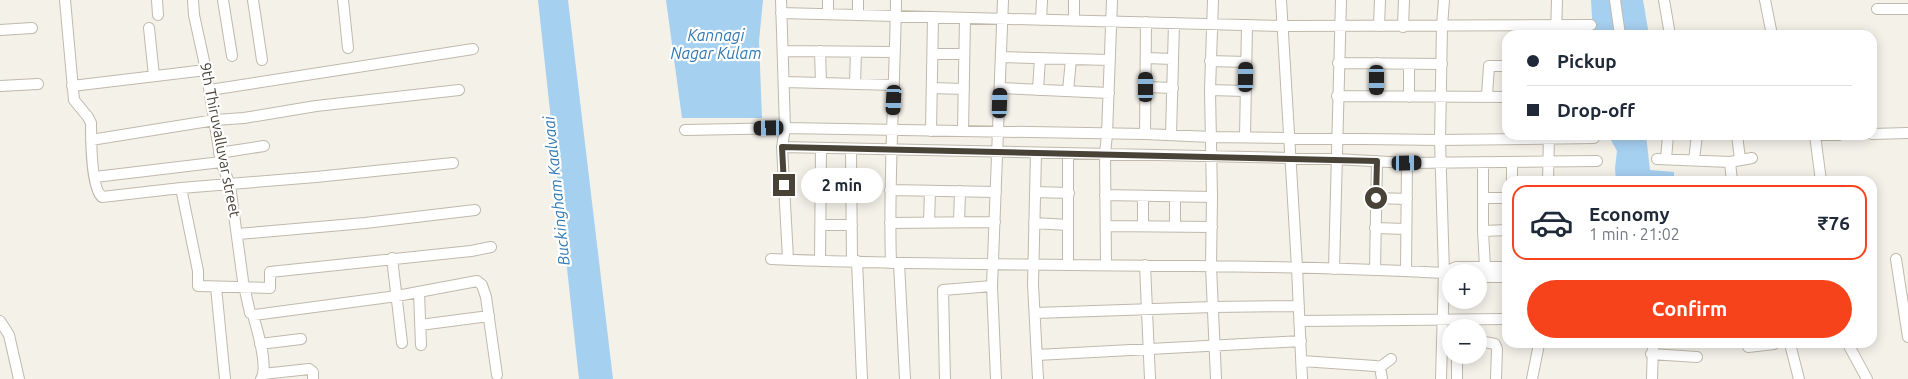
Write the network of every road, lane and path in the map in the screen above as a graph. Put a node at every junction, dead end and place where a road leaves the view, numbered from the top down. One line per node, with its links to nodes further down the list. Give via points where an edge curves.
1 (65, 0): 86 (street)
2 (156, 0): 29 (street)
3 (193, 0): 78 (street, 9th Thiruvalluvar street)
4 (223, 0): 63 (street)
5 (253, 0): 69 (street)
6 (343, 0): 55 (street)
7 (781, 0): 27 (street)
8 (828, 0): 28 (street)
9 (858, 0): 30 (street)
10 (896, 0): 31 (street)
11 (1003, 0): 34 (street)
12 (1042, 0): 35 (street)
13 (1074, 0): 36 (street)
14 (1112, 0): 37 (street)
15 (1213, 0): 40 (street)
16 (1280, 0): 43 (street)
17 (1341, 0): 46 (street)
18 (1380, 0): 44 (street)
19 (1404, 0): 47 (street)
20 (1444, 0): 45 (street)
21 (1557, 0): 51 (street)
22 (1618, 0): 52 (street)
23 (1664, 0): 53 (street)
24 (1765, 0): 54 (street)
25 (1901, 6): 26 (street)
26 (1876, 9)
27 (781, 12): 28 (street); 57 (street)
28 (828, 14): 30 (street)
29 (158, 15)
30 (858, 15): 31 (street)
31 (896, 15): 32 (street); 60 (street)
32 (933, 17): 33 (street); 61 (street)
33 (965, 18): 34 (street); 62 (street)
34 (1003, 19): 35 (street); 64 (street)
35 (1041, 20): 36 (street)
36 (1074, 20): 37 (street)
37 (1111, 22): 38 (street); 70 (street)
38 (1146, 22): 39 (street); 66 (street)
39 (1174, 23): 40 (street); 68 (street)
40 (1211, 24): 42 (street); 71 (street)
41 (1591, 24): 51 (street)
42 (1247, 25): 43 (street); 72 (street)
43 (1283, 26): 46 (street); 119 (street)
44 (1379, 26): 46 (street); 47 (street)
45 (1442, 26): 47 (street); 51 (street); 76 (street)
46 (1339, 27): 73 (street)
47 (1403, 27)
48 (32, 28): 50 (street)
49 (149, 28): 79 (street)
50 (0, 30)
51 (1556, 30)
52 (1620, 30)
53 (1669, 30)
54 (1771, 30)
55 (348, 48)
56 (473, 49): 92 (street)
57 (783, 51): 58 (street); 80 (street)
58 (820, 52): 59 (street); 81 (street)
59 (856, 52): 60 (street); 83 (street)
60 (895, 52): 84 (street)
61 (933, 54): 62 (street); 88 (street)
62 (964, 54): 91 (street)
63 (232, 56)
64 (1002, 57): 65 (street); 89 (street)
65 (1040, 58): 67 (street); 94 (street)
66 (1146, 58): 68 (street); 87 (street)
67 (1071, 59): 70 (street); 96 (street)
68 (1173, 59): 90 (street)
69 (262, 60)
70 (1110, 60): 98 (street)
71 (1210, 61): 72 (street); 95 (street)
72 (1246, 62): 97 (street)
73 (1338, 63): 74 (street); 99 (street)
74 (1377, 63): 75 (street); 100 (street)
75 (1410, 64): 76 (street); 102 (street)
76 (1442, 64): 103 (street)
77 (1502, 66): 101 (street, via 1489,66)
78 (206, 70): 79 (street); 92 (street, 9th Thiruvalluvar street)
79 (154, 76): 86 (street)
80 (785, 82): 81 (street); 106 (street)
81 (821, 83): 83 (street)
82 (38, 84): 85 (street)
83 (855, 84): 84 (street)
84 (894, 85): 108 (street)
85 (0, 86)
86 (72, 86): 122 (street, via 74,100 88,117)
87 (1146, 87): 90 (street); 114 (street)
88 (932, 88): 91 (street); 109 (street)
89 (1000, 88): 94 (street); 111 (street)
90 (1173, 88): 116 (street)
91 (964, 89): 110 (street)
92 (210, 90): 105 (street, 9th Thiruvalluvar street)
93 (459, 90): 105 (street)
94 (1038, 90): 96 (street)
95 (1210, 90): 97 (street); 117 (street)
96 (1068, 91): 98 (street)
97 (1246, 91): 118 (street)
98 (1109, 93): 113 (street)
99 (1338, 96): 100 (street); 120 (street)
100 (1377, 96): 102 (street)
101 (1487, 96): 103 (street); 104 (street)
102 (1410, 97): 103 (street)
103 (1441, 97): 123 (street)
104 (1502, 97)
105 (215, 120): 122 (street); 139 (street, 9th Thiruvalluvar street)
106 (786, 128): 107 (street); 108 (street); 130 (street)
107 (685, 130)
108 (892, 130): 109 (street); 133 (street)
109 (931, 130): 110 (street)
110 (963, 131): 111 (street)
111 (998, 132): 113 (street); 134 (street)
112 (1908, 133): 115 (street)
113 (1108, 134): 114 (street); 137 (street)
114 (1145, 134): 116 (street)
115 (1877, 134)
116 (1172, 135): 117 (street)
117 (1211, 137): 118 (street); 138 (street)
118 (1245, 137): 119 (street)
119 (1288, 137): 120 (street); 140 (street)
120 (1337, 138): 123 (street); 142 (street)
121 (1502, 138): 123 (street)
122 (91, 140): 157 (street)
123 (1440, 140): 147 (street)
124 (1549, 140): 150 (street)
125 (1667, 140): 143 (street, via 1661,159)
126 (1696, 140): 143 (street)
127 (1737, 140): 146 (street)
128 (1816, 140): 156 (street)
129 (264, 146): 139 (street)
130 (782, 147): 131 (street); 197 (street)
131 (821, 148): 132 (street); 159 (street)
132 (851, 149): 133 (street); 161 (street)
133 (891, 150): 134 (street); 162 (street)
134 (998, 152): 135 (street); 165 (street)
135 (1036, 153): 136 (street); 166 (street)
136 (1068, 154): 137 (street); 167 (street)
137 (1105, 154): 138 (street); 168 (street)
138 (1212, 156): 140 (street); 171 (street)
139 (220, 157): 157 (street); 158 (street, 9th Thiruvalluvar street)
140 (1290, 158): 142 (street); 210 (street)
141 (1752, 158): 146 (street)
142 (1336, 159): 144 (street); 213 (street)
143 (1694, 160): 146 (street)
144 (1377, 161): 152 (street); 172 (street)
145 (1597, 161): 150 (street)
146 (1735, 161): 155 (street)
147 (1440, 162): 148 (street); 152 (street); 205 (street)
148 (1483, 162): 149 (street); 173 (street)
149 (1512, 162): 150 (street); 153 (street)
150 (1549, 162): 154 (street)
151 (453, 163): 158 (street)
152 (1407, 163): 175 (street)
153 (1512, 176)
154 (1548, 176)
155 (1733, 176)
156 (1820, 176)
157 (95, 177): 160 (street, via 97,193 102,197)
158 (230, 185): 160 (street); 193 (street, 9th Thiruvalluvar street)
159 (821, 187): 161 (street); 184 (street)
160 (181, 188): 220 (street, via 198,271 198,286)
161 (851, 188): 182 (street)
162 (890, 190): 163 (street); 180 (street)
163 (930, 191): 164 (street); 177 (street)
164 (960, 191): 165 (street); 178 (street)
165 (996, 192): 179 (street)
166 (1035, 192): 167 (street); 181 (street)
167 (1069, 194): 183 (street)
168 (1105, 195): 169 (street); 185 (street)
169 (1143, 196): 170 (street); 186 (street)
170 (1175, 197): 171 (street); 187 (street)
171 (1212, 197): 188 (street)
172 (1376, 198): 175 (street); 189 (street)
173 (1483, 198): 174 (street); 192 (street)
174 (1502, 198)
175 (1407, 199): 190 (street)
176 (475, 210): 193 (street)
177 (929, 222): 178 (street); 180 (street)
178 (959, 222): 179 (street)
179 (995, 222): 202 (street)
180 (890, 223): 201 (street)
181 (1034, 223): 183 (street); 203 (street)
182 (852, 225): 184 (street); 200 (street)
183 (1068, 225): 204 (street)
184 (821, 226): 199 (street)
185 (1106, 226): 186 (street); 207 (street)
186 (1143, 226): 187 (street)
187 (1175, 226): 188 (street)
188 (1212, 226): 209 (street)
189 (1375, 228): 190 (street); 214 (street)
190 (1406, 229): 215 (street)
191 (1502, 230): 192 (street)
192 (1482, 231): 206 (street)
193 (238, 234): 219 (street, 9th Thiruvalluvar street)
194 (491, 247): 195 (street)
195 (392, 258): 219 (street, via 270,272 270,288); 223 (street)
196 (771, 259): 197 (street)
197 (788, 259): 199 (street)
198 (1896, 259): 238 (street)
199 (820, 261): 200 (street)
200 (854, 261): 201 (street); 263 (street)
201 (895, 263): 202 (street); 264 (street)
202 (993, 264): 203 (street); 221 (street)
203 (1034, 264): 204 (street); 228 (street)
204 (1068, 264): 207 (street)
205 (1447, 264)
206 (1485, 264)
207 (1106, 265): 208 (street)
208 (1145, 265): 209 (street); 226 (street)
209 (1211, 266): 210 (street); 225 (street)
210 (1297, 267): 213 (street); 224 (street)
211 (1487, 267): 212 (street)
212 (1502, 267)
213 (1334, 269): 214 (street)
214 (1374, 270): 215 (street)
215 (1406, 271): 216 (street)
216 (1442, 274)
217 (1487, 277): 218 (street)
218 (1502, 277)
219 (244, 284): 220 (street); 229 (street, 9th Thiruvalluvar street, via 249,311)
220 (216, 286): 261 (street)
221 (992, 286): 265 (street, via 943,290); 266 (street)
222 (419, 292): 223 (street); 230 (street, via 477,281 486,296); 237 (street)
223 (397, 296): 229 (street); 242 (street)
224 (1299, 306): 225 (street); 236 (street)
225 (1213, 307): 226 (street); 245 (street)
226 (1147, 309): 228 (street); 249 (street)
227 (1445, 309): 232 (street)
228 (1035, 314): 251 (street)
229 (253, 315): 243 (street, 9th Thiruvalluvar street)
230 (489, 316): 237 (street); 258 (street)
231 (1442, 319): 236 (street)
232 (1444, 319)
233 (1487, 319): 234 (street)
234 (1502, 319)
235 (0, 321): 260 (street, via 9,335)
236 (1300, 321): 240 (street)
237 (420, 325): 244 (street)
238 (1908, 337)
239 (301, 339): 243 (street)
240 (1301, 341): 245 (street); 254 (street)
241 (1487, 342): 274 (street, via 1495,344 1497,349)
242 (402, 343)
243 (260, 344): 259 (street, 9th Thiruvalluvar street)
244 (421, 345)
245 (1215, 346): 249 (street); 269 (street)
246 (1537, 348): 275 (street)
247 (1791, 348): 277 (street)
248 (1850, 348): 278 (street)
249 (1149, 349): 251 (street); 268 (street)
250 (1652, 349): 252 (street); 276 (street)
251 (1037, 354): 267 (street)
252 (1697, 357)
253 (1392, 359): 257 (street)
254 (1302, 361): 257 (street); 270 (street)
255 (1443, 364): 272 (street)
256 (1457, 364): 273 (street)
257 (1380, 367): 271 (street)
258 (497, 375)
259 (262, 377): 262 (street, via 309,369)
260 (19, 379)
261 (225, 379)
262 (313, 379)
263 (862, 379)
264 (905, 379)
265 (945, 379)
266 (996, 379)
267 (1038, 379)
268 (1150, 379)
269 (1216, 379)
270 (1300, 379)
271 (1382, 379)
272 (1441, 379)
273 (1457, 379)
274 (1496, 379)
275 (1532, 379)
276 (1652, 379)
277 (1799, 379)
278 (1868, 379)

